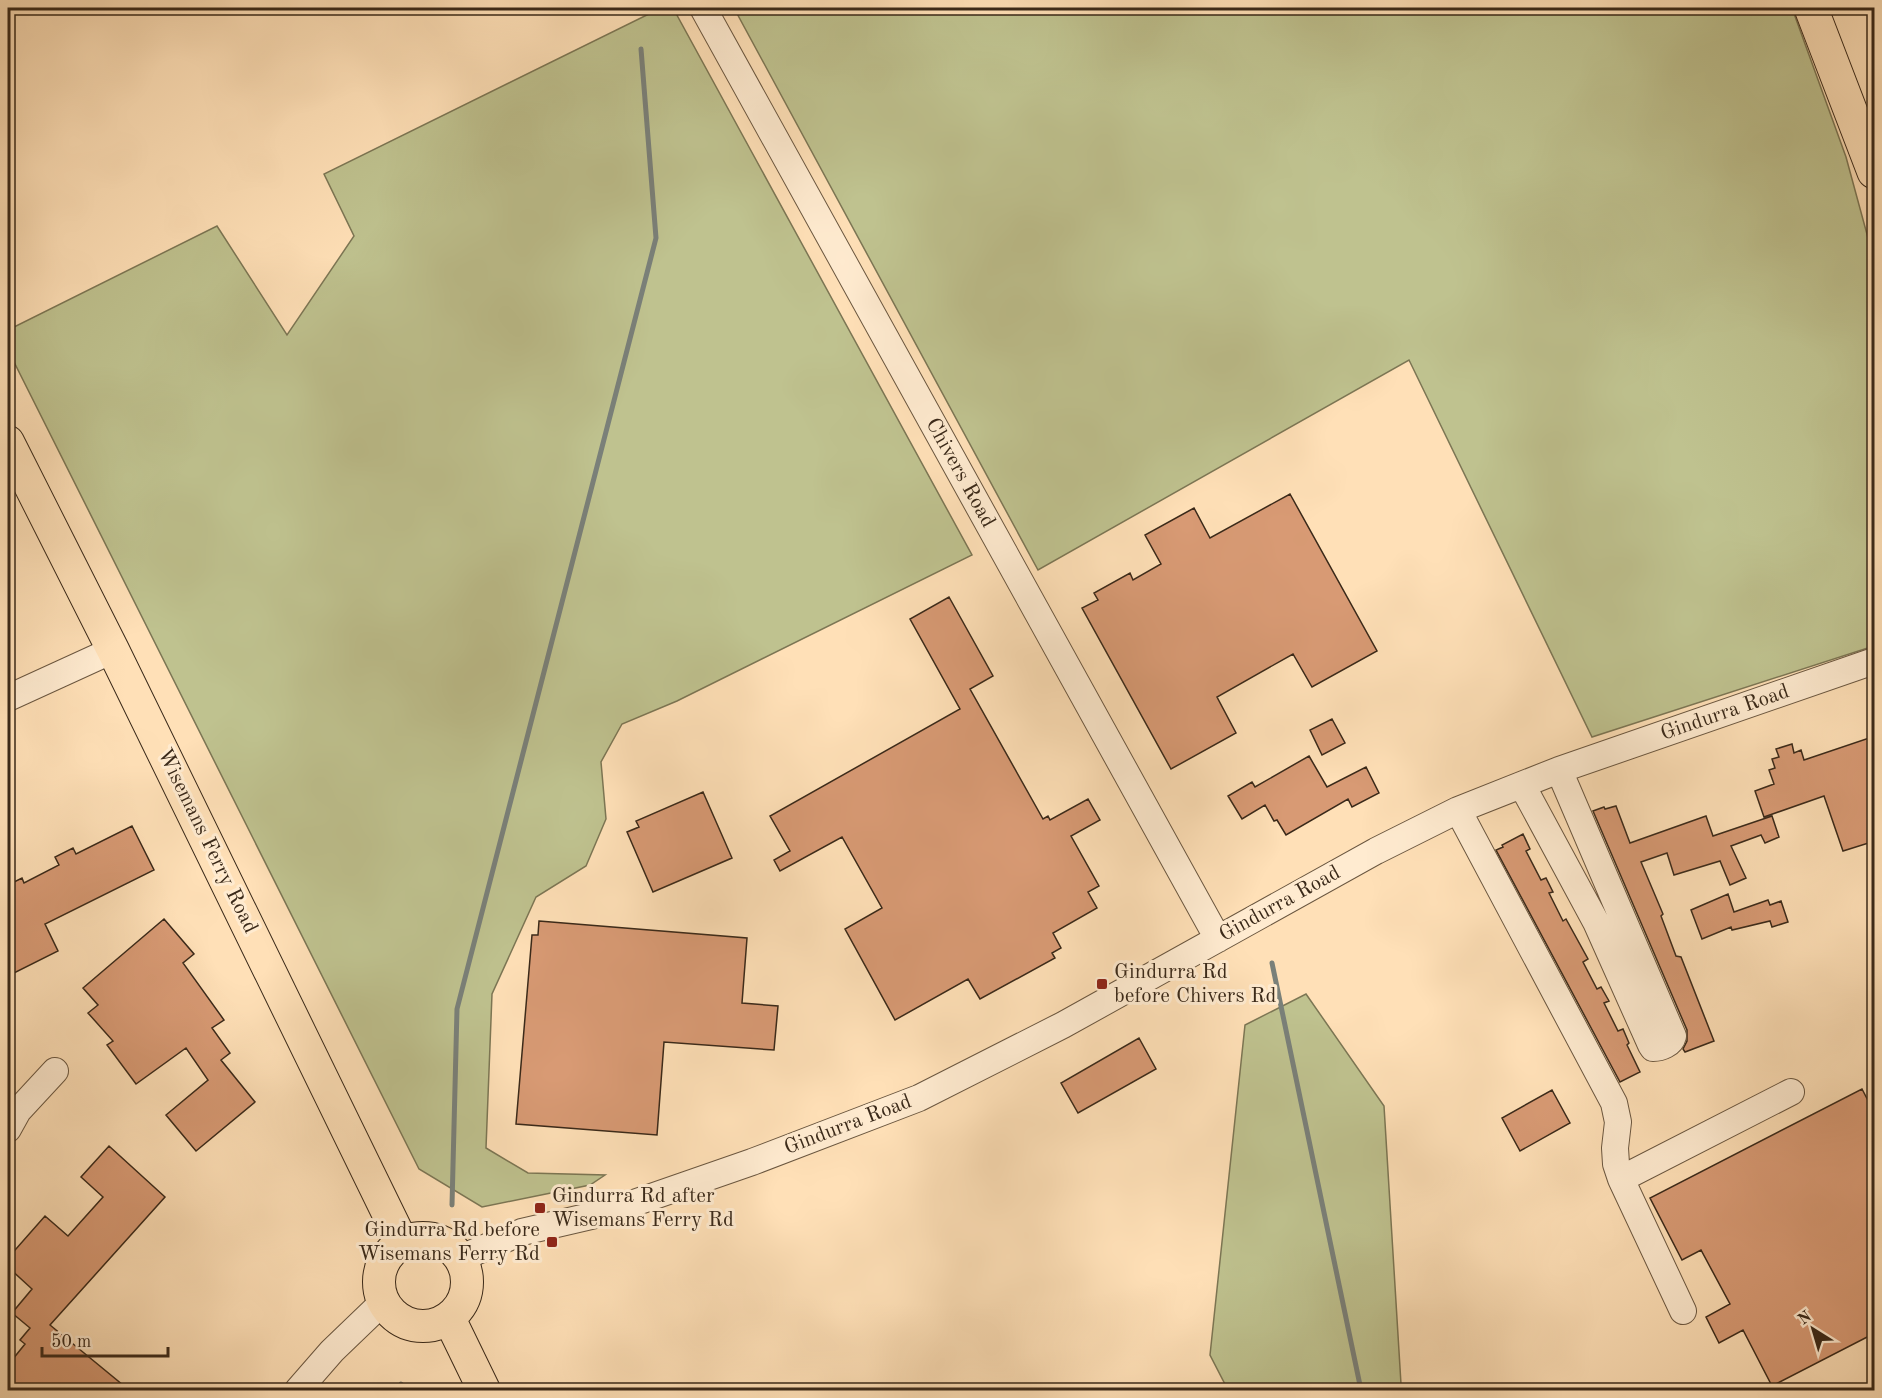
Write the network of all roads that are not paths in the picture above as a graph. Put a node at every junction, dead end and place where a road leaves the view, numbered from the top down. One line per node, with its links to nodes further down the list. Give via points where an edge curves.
1 (704, 8): 11 (street, Chivers Road)
2 (1811, 8): 3 (highway)
3 (1875, 172)
4 (8, 442): 5 (main road, Wisemans Ferry Road)
5 (113, 650): 7 (street); 16 (main road, Wisemans Ferry Road)
6 (1875, 661): 8 (street, Gindurra Road)
7 (8, 698)
8 (1559, 770): 9 (street, Gindurra Road); 9 (street, via 1673,1036 1668,1044 1657,1048 1651,1045 1596,922)
9 (1522, 785): 10 (street, Gindurra Road)
10 (1458, 810): 11 (street, Gindurra Road); 15 (street, via 1614,1102 1618,1122 1616,1164)
11 (1218, 939): 17 (street, Gindurra Road, via 1063,1025 919,1098 752,1162 608,1212 522,1232)
12 (55, 1071): 14 (street, via 18,1111)
13 (1791, 1092): 15 (street)
14 (8, 1129)
15 (1621, 1179): 19 (street)
16 (402, 1242): 17 (main road, via 428,1237 452,1248); 18 (main road, via 391,1250 378,1275)
17 (460, 1258): 20 (main road, via 466,1270 466,1290)
18 (383, 1302): 20 (main road, via 401,1321 413,1325 426,1326); 21 (street)
19 (1683, 1311)
20 (449, 1318): 22 (main road)
21 (298, 1390)
22 (484, 1390)

